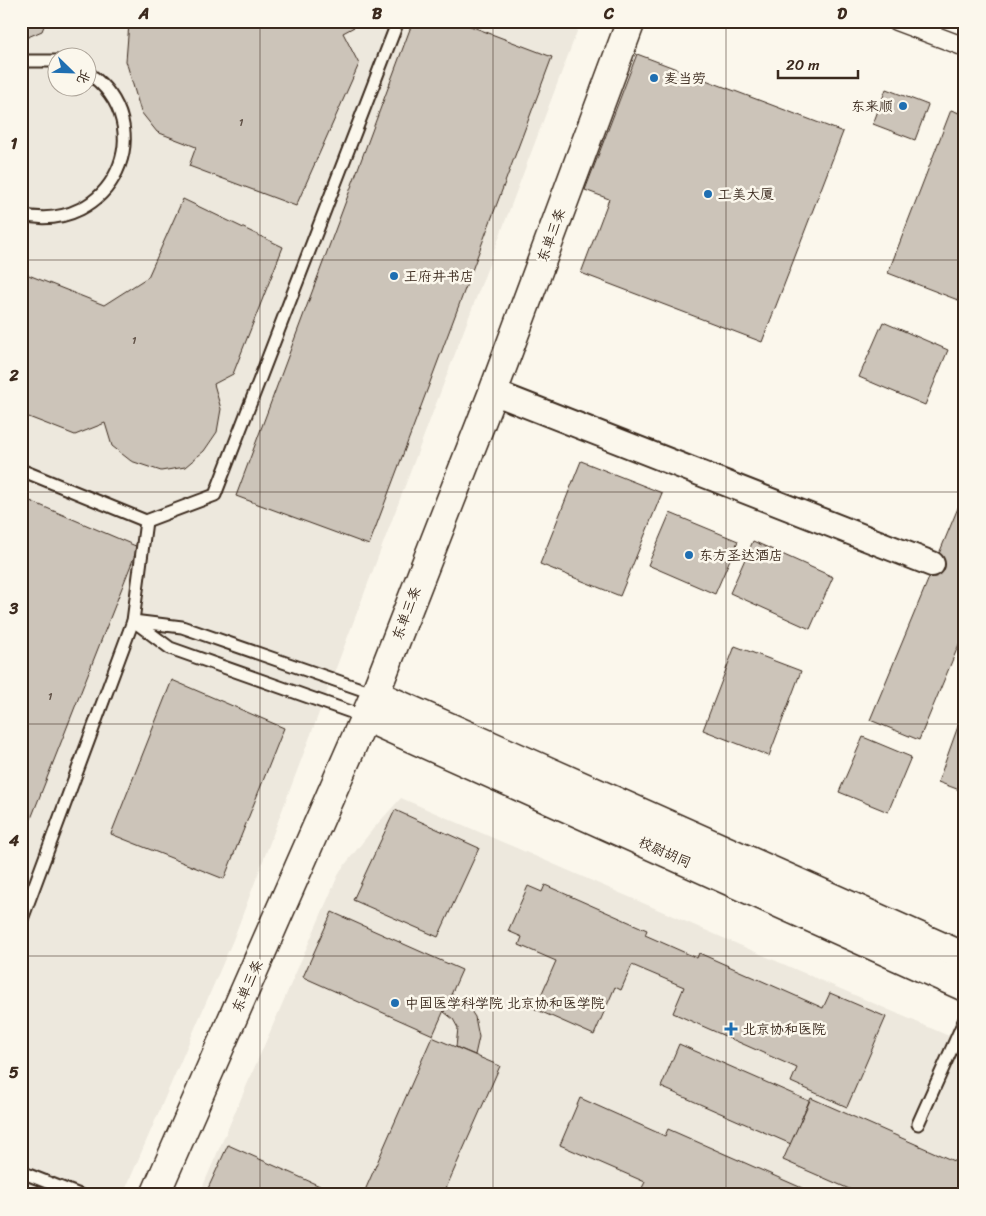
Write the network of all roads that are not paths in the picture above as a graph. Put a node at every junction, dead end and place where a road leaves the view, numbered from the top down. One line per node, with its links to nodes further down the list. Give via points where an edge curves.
1 (398, 21): 11 (lane, via 215,495)
2 (631, 21): 9 (street, 东单三条)
3 (896, 21): 4 (street)
4 (965, 47)
5 (48, 60): 6 (lane)
6 (21, 63)
7 (98, 80): 8 (lane, via 116,104 124,131 122,159 111,184 92,204 67,216 39,220)
8 (21, 215)
9 (493, 392): 12 (street); 14 (street, 东单三条)
10 (21, 470): 11 (lane)
11 (146, 521): 13 (lane)
12 (932, 564)
13 (133, 621): 14 (lane, via 182,627); 14 (lane, via 170,648); 15 (lane)
14 (370, 706): 16 (street, 校尉胡同); 17 (street, 校尉胡同); 22 (street, 东单三条)
15 (21, 922)
16 (965, 957)
17 (965, 987)
18 (965, 1019): 19 (lane)
19 (918, 1124)
20 (21, 1172): 21 (lane)
21 (80, 1195)
22 (155, 1195)

